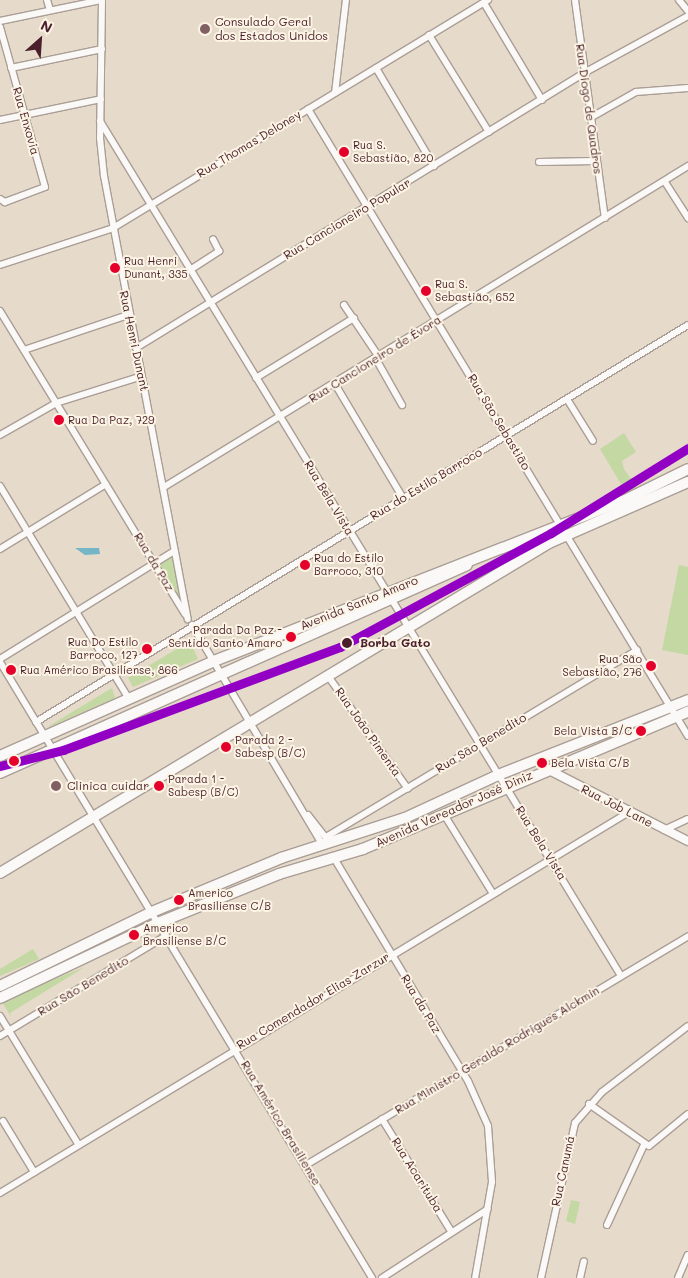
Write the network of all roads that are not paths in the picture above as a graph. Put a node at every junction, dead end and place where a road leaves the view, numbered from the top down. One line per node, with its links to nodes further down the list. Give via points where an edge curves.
1 (47, 0): 7 (street)
2 (102, 0): 7 (street); 13 (street, Rua Henri Dunant)
3 (575, 0): 16 (street, Rua Diogo de Quadros)
4 (679, 0): 8 (street)
5 (348, 1): 18 (street)
6 (486, 1): 12 (street, Rua Thomas Deloney); 20 (street)
7 (50, 10): 10 (street)
8 (688, 11)
9 (688, 16): 16 (street, Rua Cancioneiro Popular)
10 (0, 21)
11 (0, 27): 14 (street, Rua Enxovia)
12 (429, 36): 15 (street, Rua Thomas Deloney); 26 (street)
13 (102, 49): 14 (street); 19 (street, Rua Henri Dunant)
14 (11, 68): 22 (street, Rua Enxovia)
15 (376, 68): 18 (street, Rua Thomas Deloney); 29 (street)
16 (584, 73): 20 (street, Rua Cancioneiro Popular); 23 (street, Rua Diogo de Quadros)
17 (688, 88): 23 (street, via 636,92)
18 (335, 93): 21 (street, Rua Thomas Deloney)
19 (100, 99): 22 (street); 25 (street, Rua Henri Dunant)
20 (542, 100): 26 (street, Rua Cancioneiro Popular)
21 (308, 109): 33 (street, Rua Thomas Deloney); 34 (street, Rua São Sebastião)
22 (24, 115): 24 (street); 32 (street, Rua Enxovia, via 44,190 5,202)
23 (590, 118): 27 (street, Rua Diogo de Quadros)
24 (0, 120)
25 (100, 122): 33 (street, Rua Bela Vista); 37 (street, Rua Henri Dunant)
26 (489, 132): 29 (street, Rua Cancioneiro Popular)
27 (595, 161): 28 (street); 35 (street, Rua Diogo de Quadros)
28 (539, 162)
29 (434, 166): 34 (street, Rua Cancioneiro Popular)
30 (688, 166): 31 (street, Rua Cancioneiro de Évora)
31 (665, 182): 35 (street, Rua Cancioneiro de Évora); 36 (street)
32 (0, 199)
33 (150, 205): 37 (street, Rua Thomas Deloney); 40 (street, Rua Bela Vista)
34 (367, 206): 41 (street, Rua Cancioneiro Popular); 46 (street, Rua São Sebastião)
35 (605, 218): 46 (street, Rua Cancioneiro de Évora)
36 (688, 218)
37 (113, 228): 39 (street, Rua Thomas Deloney); 44 (street, Rua Henri Dunant)
38 (212, 239): 40 (street, via 219,252)
39 (0, 265)
40 (190, 270): 41 (street, Rua Bela Vista)
41 (210, 303): 48 (street, Rua Cancioneiro Popular); 52 (street, Rua Bela Vista)
42 (344, 305): 45 (street)
43 (1, 314): 49 (street, Rua da Paz)
44 (128, 315): 48 (street, Rua Henri Dunant); 49 (street)
45 (354, 318): 50 (street); 52 (street)
46 (436, 321): 50 (street, Rua Cancioneiro de Évora); 59 (street, Rua São Sebastião)
47 (688, 325): 54 (street, Rua do Estilo Barroco)
48 (136, 348): 51 (street, Rua Henri Dunant)
49 (24, 350): 55 (street, Rua da Paz)
50 (377, 358): 53 (street, Rua Cancioneiro de Évora); 56 (street)
51 (142, 376): 55 (street); 65 (street, Rua Henri Dunant)
52 (256, 378): 57 (street, Rua Bela Vista)
53 (335, 384): 57 (street, Rua Cancioneiro de Évora); 66 (street)
54 (567, 399): 59 (street, Rua do Estilo Barroco); 60 (street)
55 (56, 403): 58 (street); 63 (street, Rua da Paz)
56 (402, 405)
57 (280, 417): 65 (street, Rua Cancioneiro de Évora); 68 (street, Rua Bela Vista)
58 (0, 435)
59 (507, 436): 66 (street, Rua do Estilo Barroco); 67 (street, Rua São Sebastião)
60 (593, 441)
61 (688, 469): 67 (main road, Avenida Santo Amaro, via 623,501)
62 (688, 482): 70 (main road)
63 (106, 484): 69 (street); 73 (street, Rua da Paz)
64 (0, 486): 69 (street)
65 (164, 487): 72 (street, Rua Henri Dunant)
66 (402, 498): 68 (street, Rua do Estilo Barroco)
67 (561, 525): 70 (street, Rua São Sebastião); 74 (main road, Avenida Santo Amaro)
68 (350, 531): 74 (street, Rua Bela Vista); 77 (street, Rua do Estilo Barroco)
69 (28, 532): 71 (street); 75 (street)
70 (567, 535): 78 (main road); 79 (street, Rua São Sebastião)
71 (0, 549)
72 (174, 551): 73 (street); 76 (street, Rua Henri Dunant)
73 (156, 565): 75 (street); 76 (street, Rua da Paz)
74 (389, 596): 78 (street, Rua Bela Vista); 81 (main road, Avenida Santo Amaro); 82 (main road, Avenida Santo Amaro)
75 (77, 612): 80 (street); 83 (street)
76 (188, 619): 77 (street, Rua da Paz)
77 (193, 627): 81 (street, Rua da Paz); 83 (street, Rua do Estilo Barroco)
78 (408, 629): 84 (main road); 94 (street, Rua Bela Vista)
79 (637, 650): 87 (street, Rua São Sebastião); 94 (street, Rua São Benedito)
80 (0, 661): 90 (street, Rua Américo Brasiliense)
81 (214, 661): 82 (street, Rua da Paz); 85 (main road, Avenida Santo Amaro)
82 (221, 672): 88 (main road, Avenida Santo Amaro); 91 (street, Rua da Paz)
83 (114, 674): 85 (street); 90 (street, Rua do Estilo Barroco)
84 (328, 676): 91 (main road); 101 (street, Rua João Pimenta)
85 (129, 699): 88 (main road); 92 (main road, Avenida Santo Amaro)
86 (688, 700): 87 (main road, Avenida Vereador José Diniz)
87 (672, 707): 89 (street, Rua São Sebastião); 99 (main road, Avenida Vereador José Diniz)
88 (135, 710): 95 (main road, Avenida Santo Amaro)
89 (683, 714): 93 (street, Rua São Sebastião); 97 (main road, Avenida Vereador José Diniz)
90 (36, 722): 92 (street, Rua Américo Brasiliense)
91 (251, 723): 103 (street, Rua da Paz); 105 (main road)
92 (45, 736): 95 (street, Rua Américo Brasiliense); 96 (main road, Avenida Santo Amaro)
93 (688, 736)
94 (479, 744): 99 (street, Rua Bela Vista); 101 (street, Rua São Benedito)
95 (52, 748): 98 (main road, Avenida Santo Amaro); 105 (street, Rua Américo Brasiliense)
96 (0, 756)
97 (547, 769): 100 (main road, Avenida Vereador José Diniz); 102 (street, Rua Job Lane)
98 (0, 773)
99 (498, 775): 100 (street, Rua Bela Vista); 109 (main road, Avenida Vereador José Diniz, via 405,818)
100 (505, 786): 104 (main road, Avenida Vereador José Diniz); 110 (street, Rua Bela Vista)
101 (408, 788): 109 (street, Rua São Benedito)
102 (629, 812): 107 (street, Rua Job Lane); 110 (street, Rua Comendador Elias Zarzur)
103 (307, 814): 109 (street, Rua da Paz); 109 (street, Rua da Paz)
104 (445, 816): 111 (main road, Avenida Vereador José Diniz); 113 (street)
105 (93, 817): 112 (main road); 114 (street, Rua Américo Brasiliense)
106 (688, 819): 107 (street)
107 (664, 830): 108 (street, Rua Job Lane)
108 (688, 841)
109 (327, 843): 114 (main road, Avenida Vereador José Diniz, via 281,858)
110 (551, 856): 113 (street, Rua Comendador Elias Zarzur); 119 (street, Rua Bela Vista)
111 (334, 858): 115 (main road, Avenida Vereador José Diniz); 118 (street, Rua da Paz)
112 (0, 873)
113 (492, 892): 118 (street, Rua Comendador Elias Zarzur)
114 (152, 912): 115 (street, Rua Américo Brasiliense); 120 (main road, Avenida Vereador José Diniz)
115 (158, 923): 116 (street, Rua Américo Brasiliense); 121 (main road, Avenida Vereador José Diniz)
116 (166, 936): 124 (street, Rua São Benedito); 126 (street, Rua Américo Brasiliense)
117 (688, 936): 119 (street, Rua Ministro Geraldo Rodrigues Alckmin)
118 (391, 954): 126 (street, Rua Comendador Elias Zarzur); 127 (street, Rua da Paz)
119 (621, 976): 127 (street, Rua Ministro Geraldo Rodrigues Alckmin)
120 (0, 986)
121 (0, 998)
122 (0, 1016): 124 (street)
123 (688, 1026): 128 (street, Rua Canumá)
124 (8, 1030): 125 (street, Rua São Benedito); 132 (street)
125 (0, 1036)
126 (236, 1047): 132 (street, Rua Comendador Elias Zarzur); 134 (street, Rua Américo Brasiliense)
127 (463, 1072): 130 (street, Rua Ministro Geraldo Rodrigues Alckmin); 137 (street, Rua da Paz, via 482,1111 492,1145)
128 (590, 1104): 133 (street); 145 (street, Rua Canumá, via 568,1143)
129 (688, 1114): 133 (street, via 654,1145)
130 (382, 1118): 134 (street, Rua Ministro Geraldo Rodrigues Alckmin); 139 (street, Rua Acarituba)
131 (3, 1121): 135 (street)
132 (78, 1144): 135 (street, Rua Comendador Elias Zarzur)
133 (644, 1145): 138 (street)
134 (306, 1165): 142 (street, Rua Américo Brasiliense)
135 (34, 1172): 136 (street, Rua Comendador Elias Zarzur)
136 (0, 1192)
137 (488, 1209): 139 (street); 144 (street, Rua da Paz)
138 (607, 1225)
139 (451, 1231): 143 (street)
140 (688, 1255): 147 (street)
141 (584, 1262): 146 (street)
142 (372, 1278)
143 (382, 1278)
144 (475, 1278)
145 (541, 1278)
146 (580, 1278)
147 (678, 1278)

